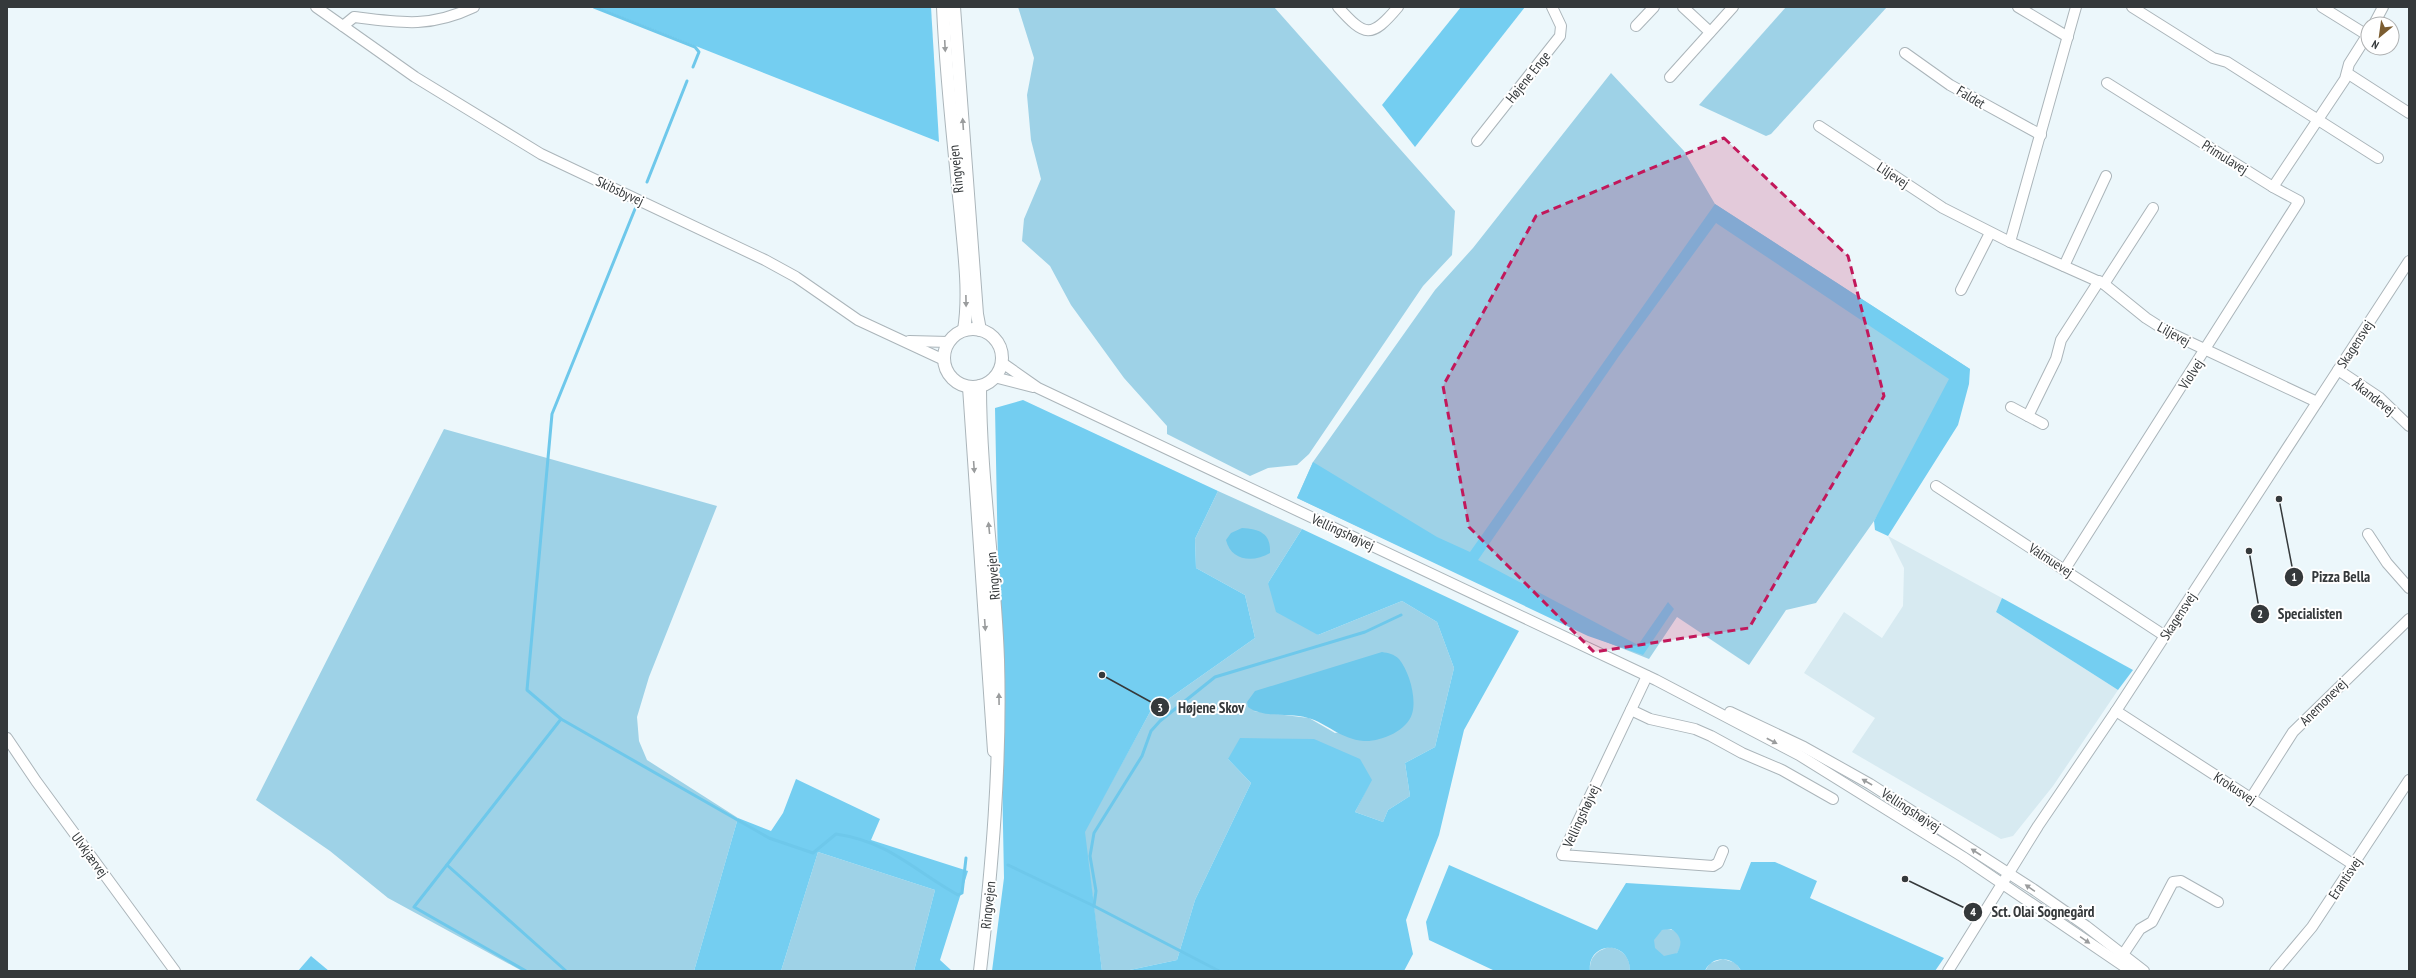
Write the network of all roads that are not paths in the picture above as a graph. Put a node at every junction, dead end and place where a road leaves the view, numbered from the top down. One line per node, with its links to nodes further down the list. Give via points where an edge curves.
1 (316, 7): 17 (street, Skibsbyvej)
2 (474, 7): 17 (street, via 434,21 401,24 354,17)
3 (943, 7): 42 (main road, Ringvejen, one-way to 42, via 948,101 966,276)
4 (954, 7): 43 (main road, Ringvejen, one-way to 4)
5 (1338, 7): 6 (street, via 1359,28 1373,31)
6 (1398, 7)
7 (1552, 7): 31 (street, Højene Enge, via 1561,26 1560,36)
8 (1654, 7): 18 (street)
9 (1683, 7): 20 (street)
10 (1733, 7): 20 (street)
11 (2018, 7): 21 (street)
12 (2076, 7): 21 (street)
13 (2132, 7): 28 (street, via 2213,58 2227,62)
14 (2322, 7): 19 (street)
15 (2383, 7): 16 (street)
16 (2378, 16)
17 (343, 26): 44 (street, Skibsbyvej, via 421,80 541,154 765,260 796,278 847,314)
18 (1636, 26)
19 (2360, 30)
20 (1710, 32): 25 (street)
21 (2068, 37): 30 (street)
22 (2360, 47): 24 (street)
23 (1905, 53): 30 (street, Faldet, via 1950,85)
24 (2347, 72): 27 (street); 28 (street)
25 (1670, 76)
26 (2107, 83): 34 (street, Primulavej)
27 (2409, 113)
28 (2319, 119): 32 (street); 34 (street)
29 (1819, 126): 36 (street, Liljevej, via 1943,208)
30 (2041, 135): 37 (street)
31 (1476, 141)
32 (2378, 158)
33 (2106, 176): 39 (street)
34 (2273, 187): 46 (street, Violvej, via 2299,201)
35 (2153, 208): 40 (street)
36 (1990, 233): 37 (street, Liljevej); 41 (street)
37 (2010, 242): 39 (street, Liljevej)
38 (2408, 263): 49 (street, Skagensvej)
39 (2064, 266): 40 (street, Liljevej)
40 (2102, 282): 46 (street, Liljevej, via 2146,318); 55 (street, via 2061,340 2056,359)
41 (1961, 290)
42 (964, 330): 43 (main road); 45 (main road)
43 (980, 330): 48 (main road, via 991,335 998,345)
44 (905, 340): 45 (street, Skibsbyvej); 47 (street, Skibsbyvej)
45 (948, 342): 47 (main road)
46 (2205, 350): 53 (street, Liljevej); 60 (street, Violvej)
47 (944, 360): 51 (main road, via 952,377)
48 (1001, 362): 50 (main road); 52 (street, Vellingshøjvej)
49 (2338, 370): 53 (street, Skagensvej); 57 (street, Åkandevej, via 2380,398)
50 (994, 377): 51 (main road); 52 (street, Vellingshøjvej)
51 (974, 386): 79 (main road, Ringvejen, via 995,586 999,735 992,868)
52 (1038, 388): 64 (street, Vellingshøjvej)
53 (2317, 402): 63 (street, Skagensvej)
54 (2011, 407): 55 (street)
55 (2028, 416): 56 (street)
56 (2043, 424)
57 (2409, 426)
58 (1936, 486): 60 (street, Valmuevej)
59 (2368, 534): 61 (street, via 2387,563)
60 (2065, 569): 63 (street, Valmuevej)
61 (2409, 588)
62 (2409, 618): 70 (street, Anemonevej, via 2293,732)
63 (2165, 636): 67 (street, Skagensvej)
64 (1647, 676): 65 (street, Vellingshøjvej); 66 (street, Vellingshøjvej)
65 (1682, 693): 74 (street, Vellingshøjvej, one-way to 65, via 1870,784 1804,747 1700,698); 75 (street, Vellingshøjvej, one-way to 75, via 1698,704 1799,755)
66 (1632, 710): 71 (street, via 1650,719 1695,729 1711,736 1782,770); 72 (street, Vellingshøjvej, via 1562,855 1713,866 1718,863)
67 (2116, 711): 70 (street, Krokusvej); 74 (street, Skagensvej, via 2038,826)
68 (7, 738): 78 (street, Ulvkjærvej)
69 (2409, 780): 73 (street, Erantisvej)
70 (2251, 798): 73 (street, Krokusvej)
71 (1833, 799)
72 (1723, 851)
73 (2354, 864): 83 (street, Erantisvej, via 2312,927)
74 (2009, 874): 75 (street, Skagensvej); 77 (street, Vellingshøjvej, one-way to 74, via 2086,926)
75 (2002, 883): 77 (street, Vellingshøjvej, one-way to 77); 80 (street, Skagensvej)
76 (2218, 902): 77 (street, via 2181,881 2173,882 2152,922 2140,929)
77 (2120, 959): 81 (street, Vellingshøjvej); 82 (street, Vellingshøjvej)
78 (174, 971)
79 (980, 971)
80 (1948, 971)
81 (2131, 971)
82 (2144, 971)
83 (2275, 971)

